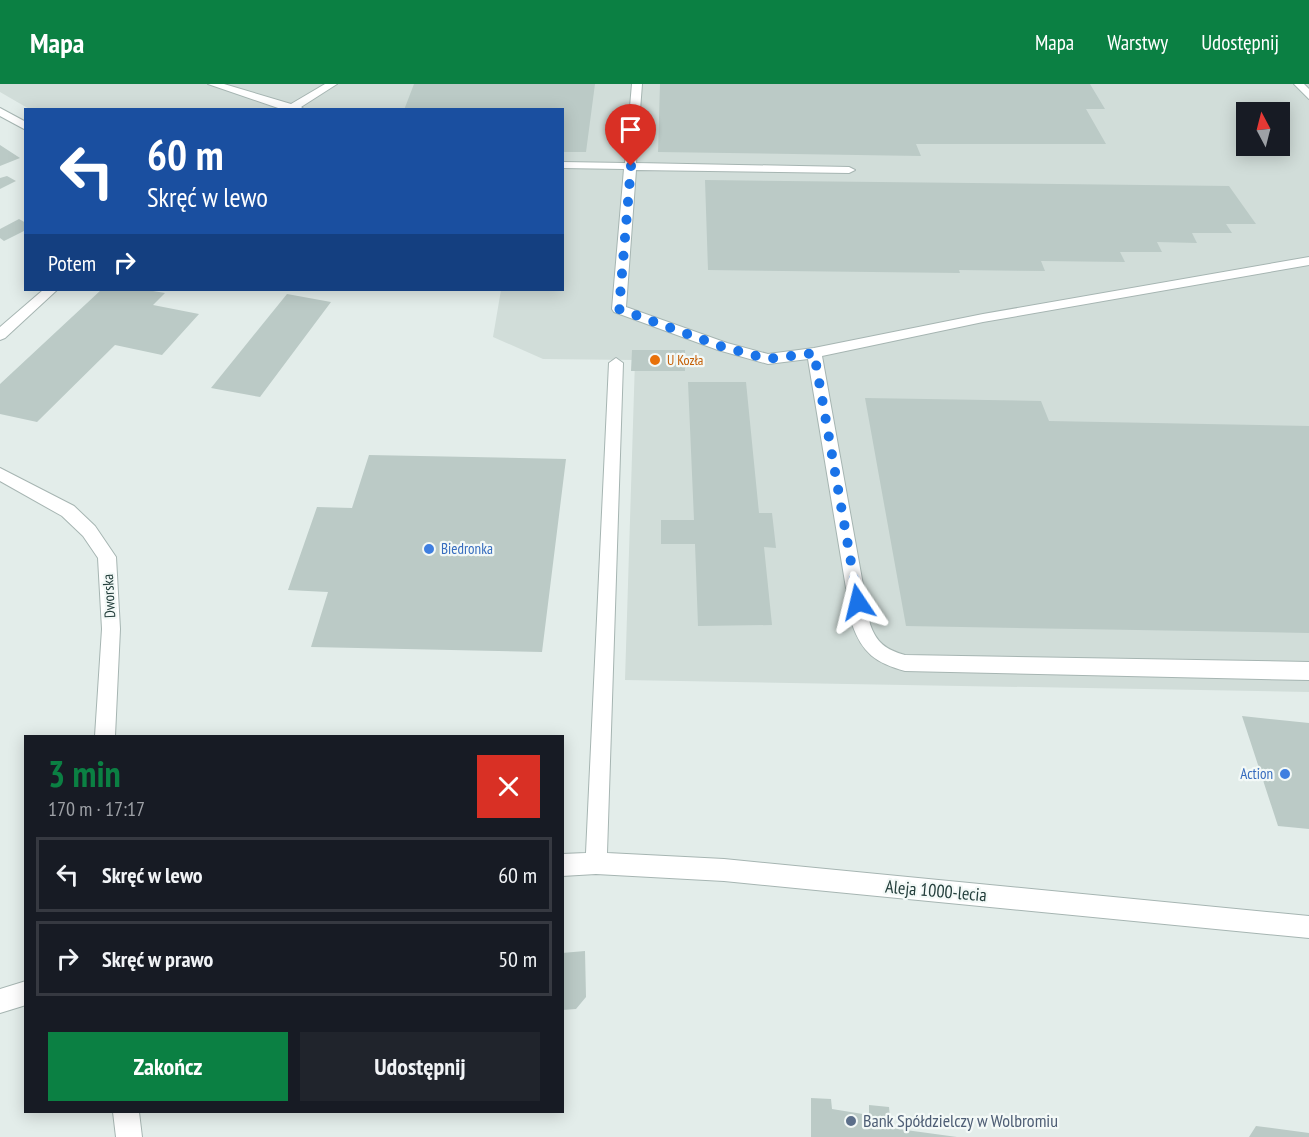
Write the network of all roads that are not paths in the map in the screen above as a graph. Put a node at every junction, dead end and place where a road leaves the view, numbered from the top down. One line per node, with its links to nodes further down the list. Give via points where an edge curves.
1 (213, 84): 6 (street)
2 (332, 84): 7 (street)
3 (637, 84): 11 (street)
4 (1299, 84): 5 (street)
5 (1309, 96)
6 (292, 108)
7 (296, 108)
8 (0, 111): 9 (street)
9 (24, 126)
10 (564, 165): 11 (street)
11 (631, 166): 12 (street); 16 (street, via 619,309 768,359)
12 (849, 170)
13 (1309, 261): 16 (street, via 983,318)
14 (49, 291): 15 (street)
15 (0, 335)
16 (814, 353): 19 (street, via 861,624 867,645 886,658 905,663)
17 (616, 363): 21 (street)
18 (0, 474): 20 (street, Dworska, via 68,511 89,531 107,557 111,629)
19 (1309, 671)
20 (105, 735)
21 (596, 863): 22 (street, Aleja 1000-lecia); 23 (street, Aleja 1000-lecia, via 724,870)
22 (564, 865)
23 (1309, 927)
24 (24, 994): 25 (street)
25 (0, 1001)
26 (126, 1113): 27 (street)
27 (129, 1137)

